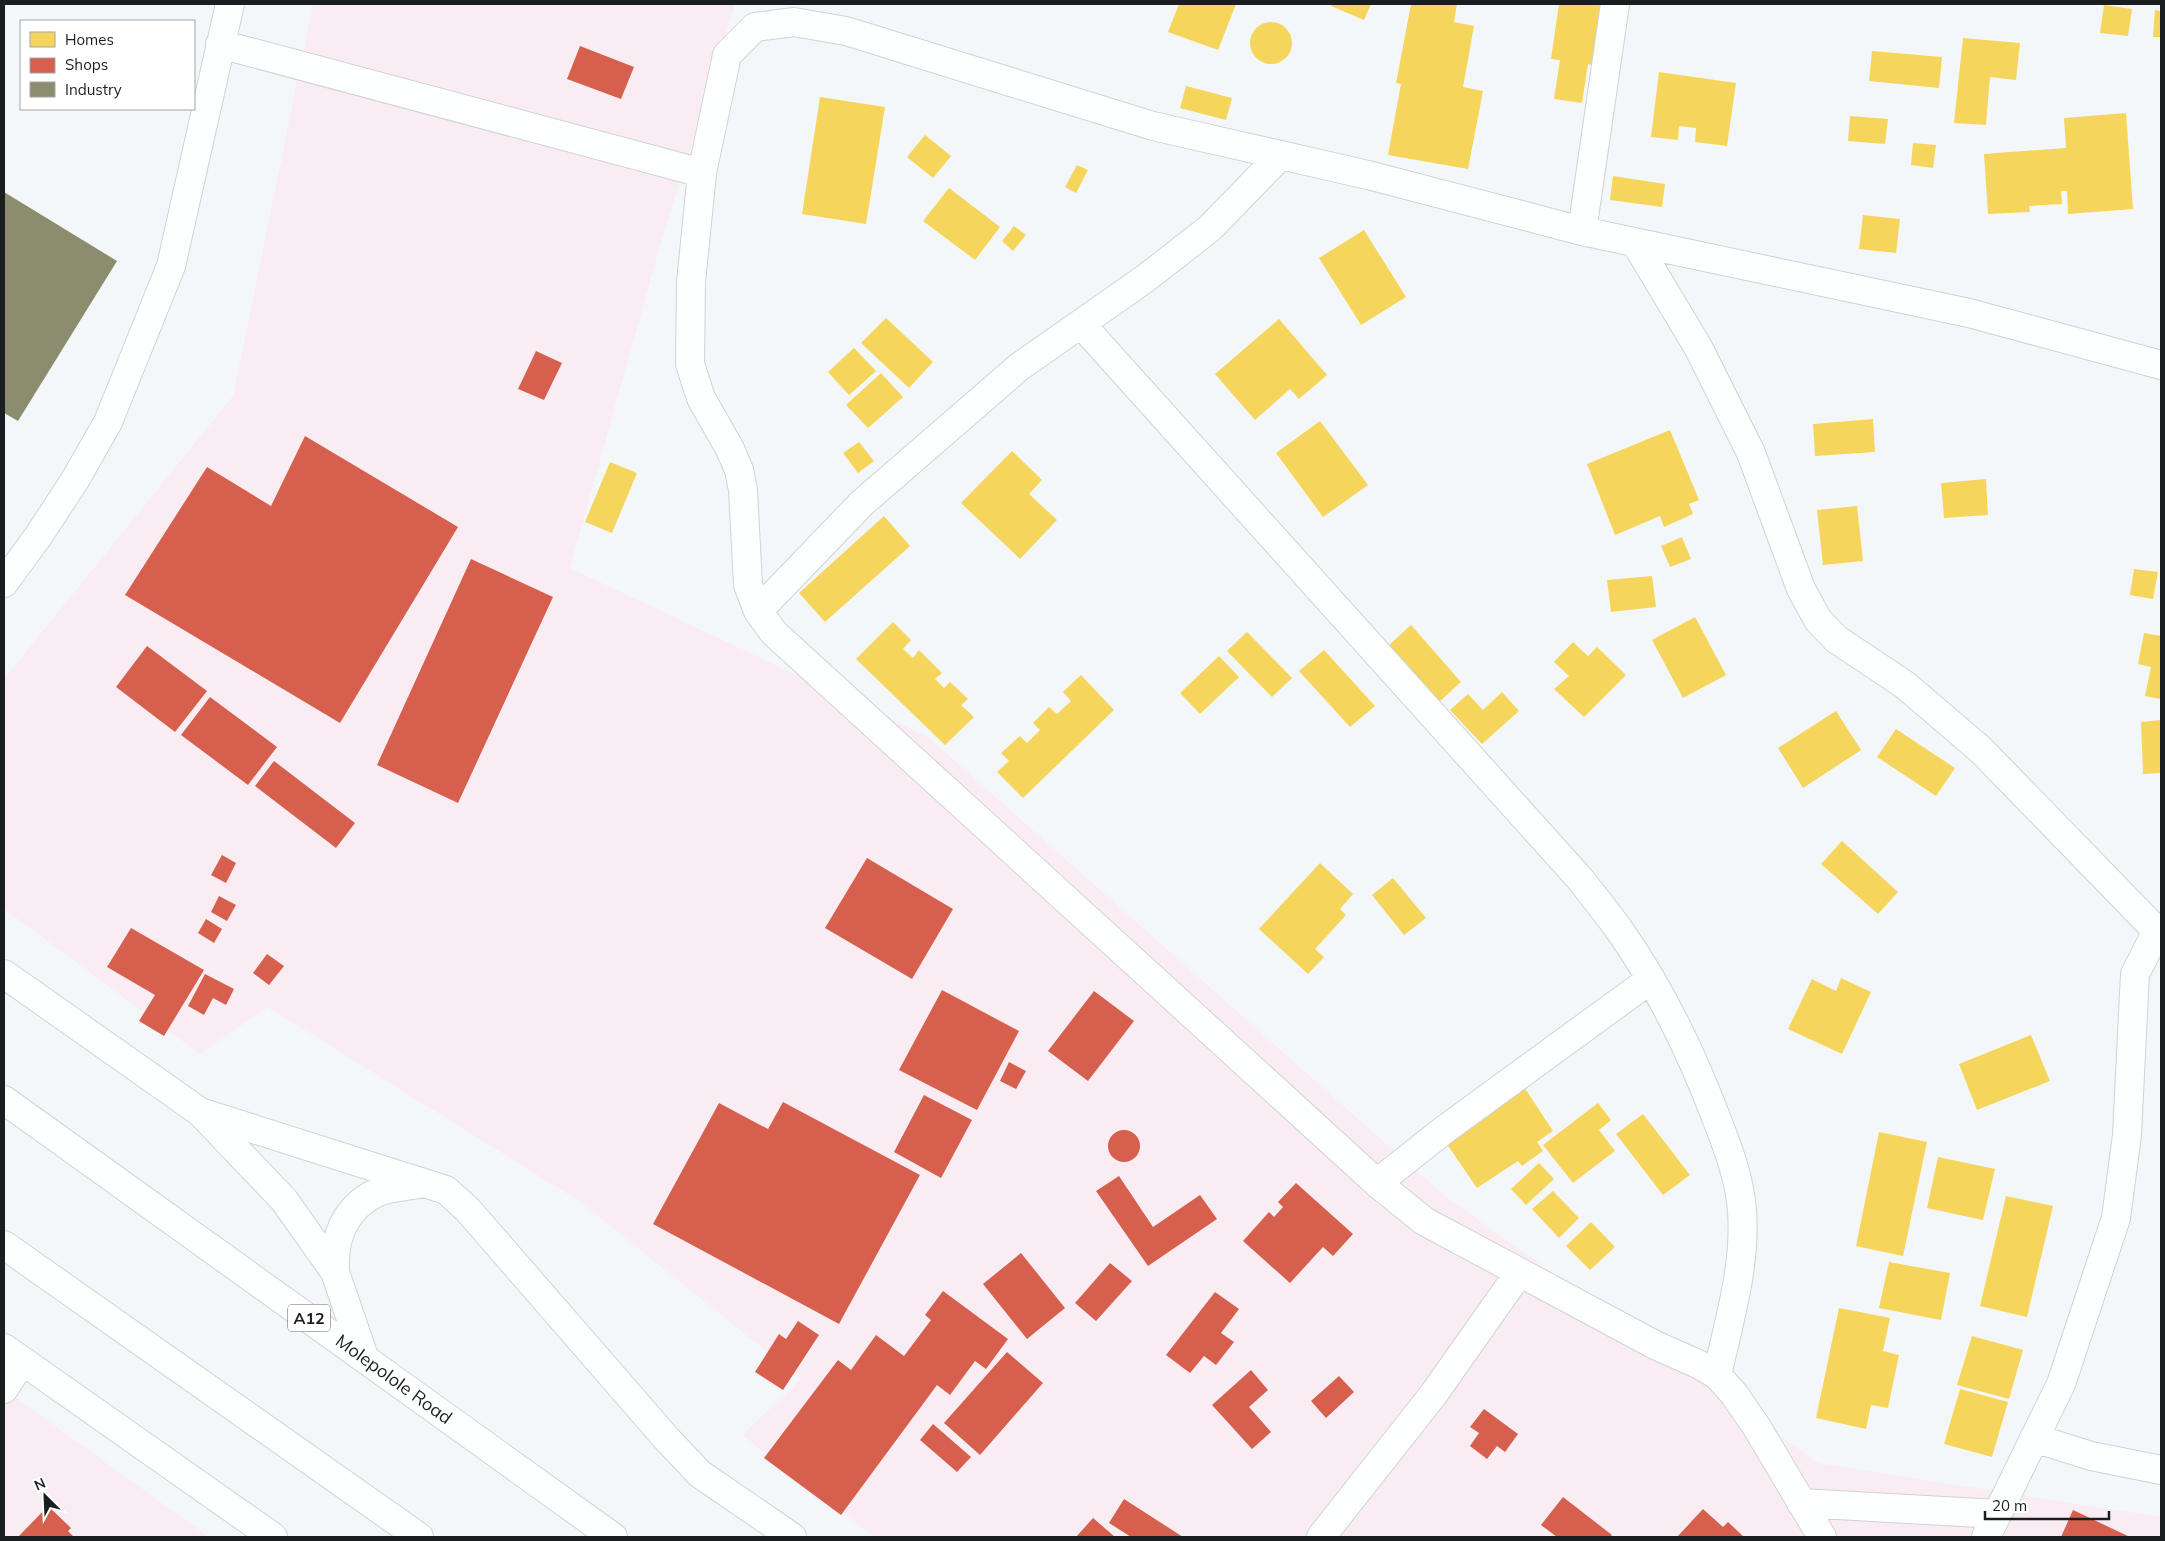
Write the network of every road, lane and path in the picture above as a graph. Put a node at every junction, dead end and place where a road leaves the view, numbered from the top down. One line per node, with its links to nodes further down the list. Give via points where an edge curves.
1 (230, 4): 3 (street)
2 (1615, 4): 6 (street)
3 (220, 44): 5 (street); 10 (street, via 171,266 108,422 40,535)
4 (1281, 155): 5 (street, via 1154,126 846,30 794,22 755,27 727,55); 6 (street); 8 (street, via 1210,228)
5 (702, 173): 11 (street, via 691,282 690,364 701,398 739,470 748,585)
6 (1582, 231): 7 (street)
7 (1635, 242): 9 (street, via 1969,313); 12 (street, via 1698,347 1751,453 1801,589 1818,620 1836,639 1905,685 1981,750)
8 (1081, 324): 11 (street, via 1019,368 862,503); 14 (street, via 1580,880 1620,930)
9 (2161, 365)
10 (4, 583)
11 (758, 611): 18 (street, via 781,640)
12 (2159, 929): 26 (street, via 2135,974 2127,1135 2116,1218 2061,1384)
13 (4, 974): 16 (street)
14 (1650, 979): 18 (street, via 1444,1130); 24 (street, via 1705,1089 1730,1154 1742,1210 1742,1263)
15 (4, 1100): 23 (street, Molepolole Road / A12)
16 (200, 1112): 17 (street); 20 (street, via 284,1200)
17 (428, 1183): 20 (street, via 379,1192 361,1202 347,1217 338,1234 334,1251); 33 (street, via 446,1190 468,1210 700,1474)
18 (1377, 1184): 21 (street, via 1424,1221)
19 (4, 1245): 31 (street)
20 (335, 1272): 23 (street)
21 (1518, 1273): 24 (street); 34 (street, via 1433,1395)
22 (13, 1355): 25 (street); 30 (street)
23 (364, 1357): 32 (street, Molepolole Road / A12)
24 (1717, 1375): 28 (street, via 1756,1426)
25 (4, 1389)
26 (2034, 1438): 27 (street, via 2090,1456); 29 (street)
27 (2161, 1470)
28 (1802, 1503): 29 (street); 35 (street)
29 (1991, 1525)
30 (273, 1537)
31 (419, 1537)
32 (613, 1537)
33 (792, 1537)
34 (1321, 1537)
35 (1822, 1537)

